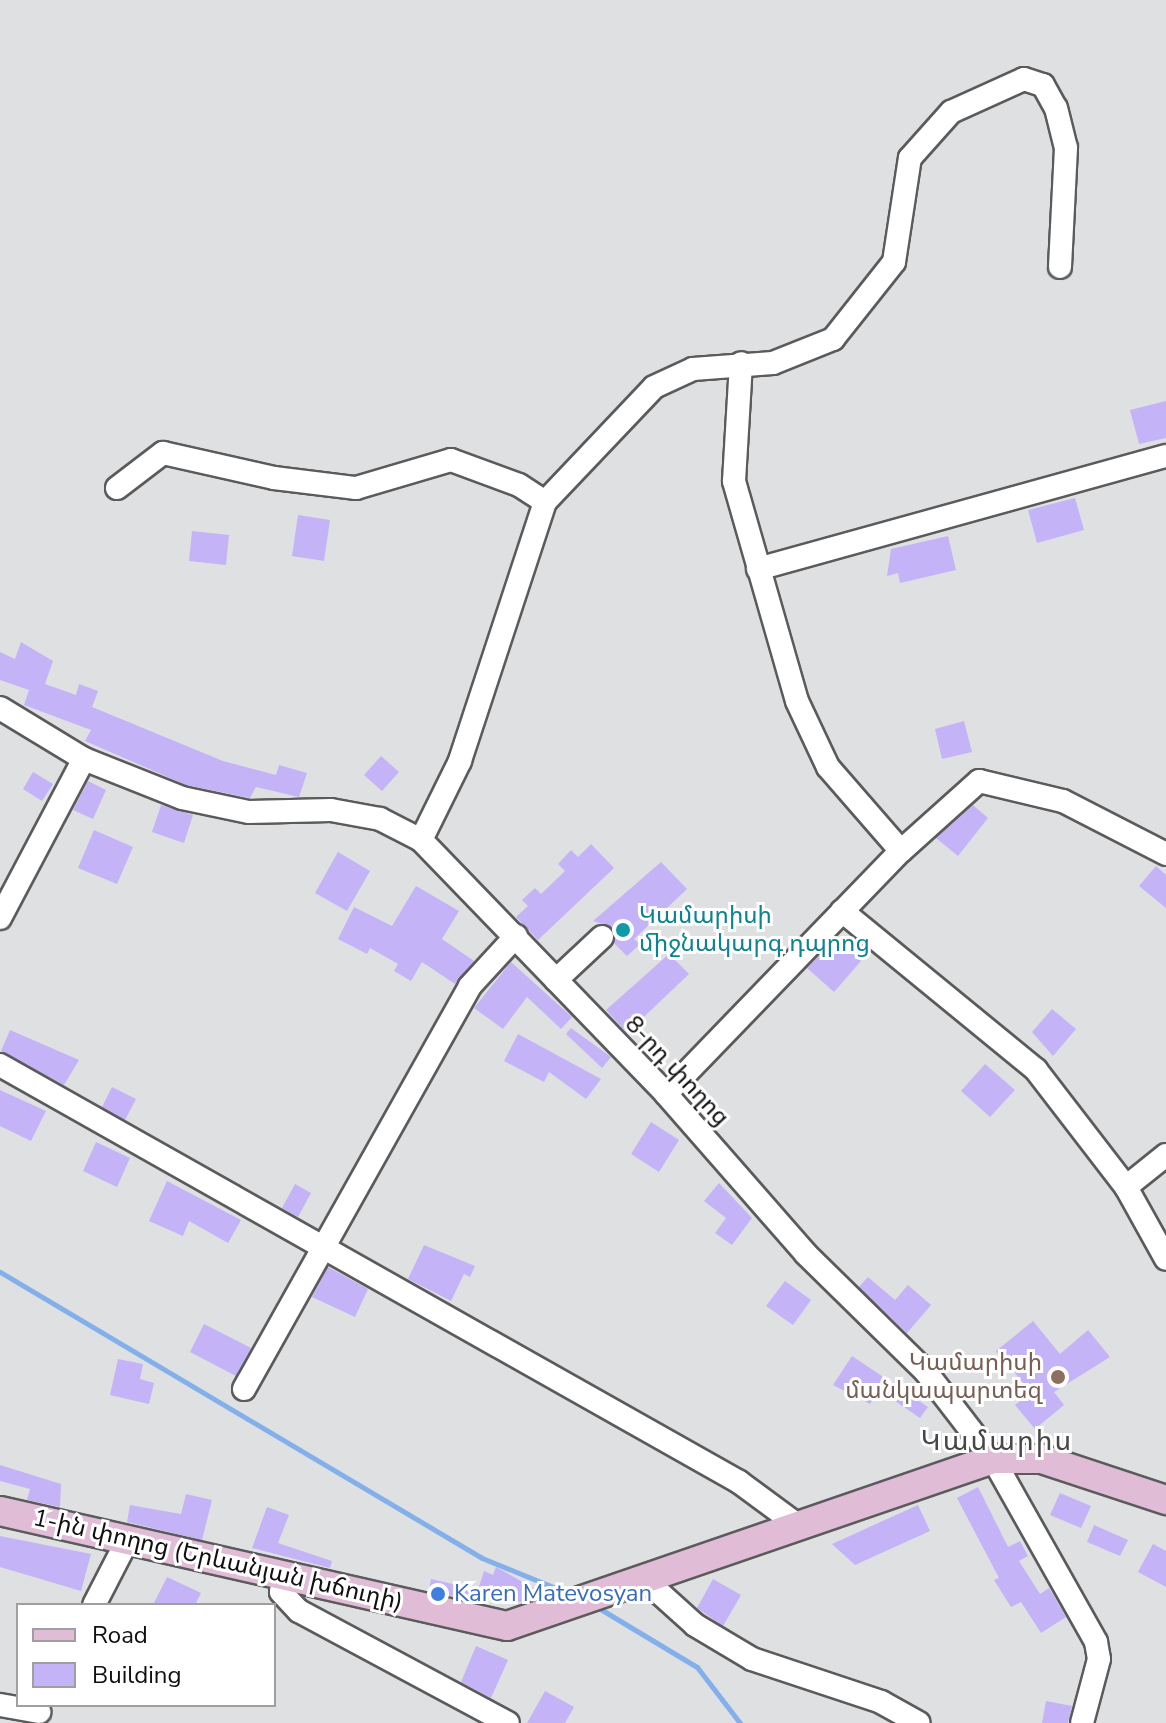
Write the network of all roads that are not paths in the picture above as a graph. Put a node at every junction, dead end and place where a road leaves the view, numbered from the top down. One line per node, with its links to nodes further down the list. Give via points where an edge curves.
1 (1060, 267): 2 (street, via 1066,148 1056,108 1043,85 1024,79 951,112 910,158 894,262 833,339 773,363)
2 (741, 363): 5 (street, via 693,369 654,387); 6 (street, via 734,481)
3 (1166, 456): 6 (street)
4 (117, 488): 5 (street, via 163,453 274,478 356,488 451,460 519,485)
5 (545, 502): 9 (street, via 460,761)
6 (758, 569): 10 (street, via 797,701 828,767)
7 (0, 708): 8 (street, 8-րդ փողոց)
8 (84, 759): 9 (street, 8-րդ փողոց, via 182,798 249,812 331,810 380,819); 13 (street)
9 (421, 840): 14 (street, 8-րդ փողոց)
10 (901, 851): 11 (street, via 979,781 1063,801); 12 (street)
11 (1166, 854)
12 (842, 911): 18 (street); 20 (street, via 1036,1070)
13 (0, 918)
14 (516, 936): 16 (street, 8-րդ փողոց); 21 (street, via 470,986)
15 (602, 937): 16 (street)
16 (556, 980): 18 (street, 8-րդ փողոց)
17 (0, 1065): 21 (street)
18 (666, 1094): 24 (street, 8-րդ փողոց, via 806,1254 926,1372)
19 (1166, 1155): 20 (street)
20 (1126, 1187): 22 (street)
21 (323, 1251): 23 (street); 27 (street, via 739,1482)
22 (1166, 1259)
23 (244, 1389)
24 (993, 1459): 25 (main road, 1-ին փողոց (Երևանյան խճուղի), via 1042,1459); 27 (main road, 1-ին փողոց (Երևանյան խճուղի)); 36 (street, 8-րդ փողոց, via 1096,1642 1099,1659)
25 (1166, 1500)
26 (0, 1511): 28 (main road, 1-ին փողոց (Երևանյան խճուղի))
27 (799, 1526): 30 (main road, 1-ին փողոց (Երևանյան խճուղի))
28 (127, 1541): 29 (main road, 1-ին փողոց (Երևանյան խճուղի)); 31 (street)
29 (284, 1575): 30 (main road, 1-ին փողոց (Երևանյան խճուղի), via 507,1626); 34 (street, via 281,1592 299,1611)
30 (635, 1582): 35 (street, via 752,1659 881,1702)
31 (95, 1603)
32 (0, 1705): 33 (street)
33 (40, 1713)
34 (508, 1723)
35 (919, 1723)
36 (1082, 1723)

